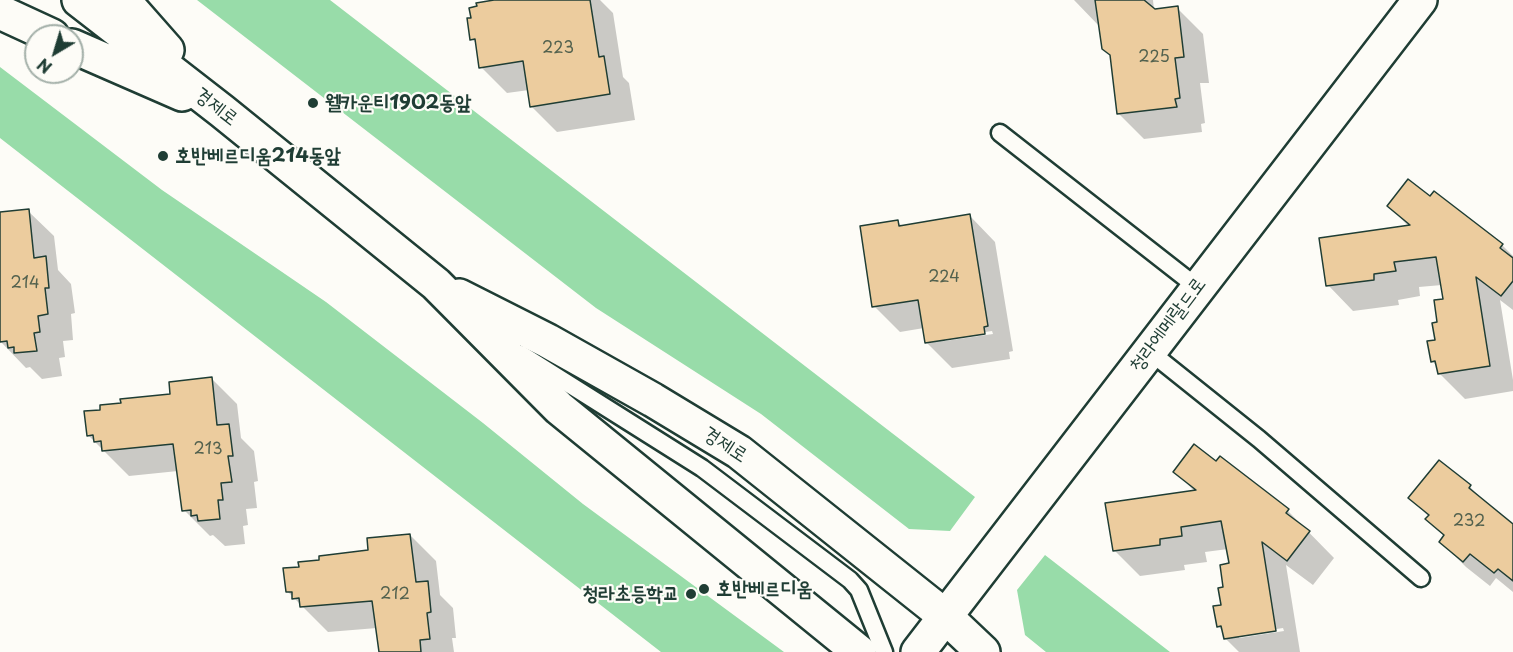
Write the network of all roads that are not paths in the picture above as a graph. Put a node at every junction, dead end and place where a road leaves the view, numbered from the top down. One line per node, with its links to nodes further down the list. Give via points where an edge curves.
1 (79, 0): 7 (main road, 경제로)
2 (123, 0): 7 (main road)
3 (1420, 0): 10 (main road, 청라에메랄드로)
4 (0, 12): 5 (main road)
5 (26, 24)
6 (84, 52): 7 (main road)
7 (222, 111): 9 (main road, 경제로)
8 (1000, 133): 10 (lane)
9 (436, 284): 11 (main road, 경제로); 14 (main road, 경제로, via 548,341 739,452)
10 (1197, 287): 12 (main road, 청라에메랄드로)
11 (475, 324): 15 (main road, 경제로, via 559,408); 16 (lane, via 702,468 850,580 859,590)
12 (1149, 351): 13 (lane); 14 (main road, 청라에메랄드로)
13 (1421, 578)
14 (945, 616): 17 (main road, 청라에메랄드로); 18 (lane); 19 (main road, 경제로)
15 (859, 652)
16 (884, 652)
17 (918, 652)
18 (963, 652)
19 (983, 652)

